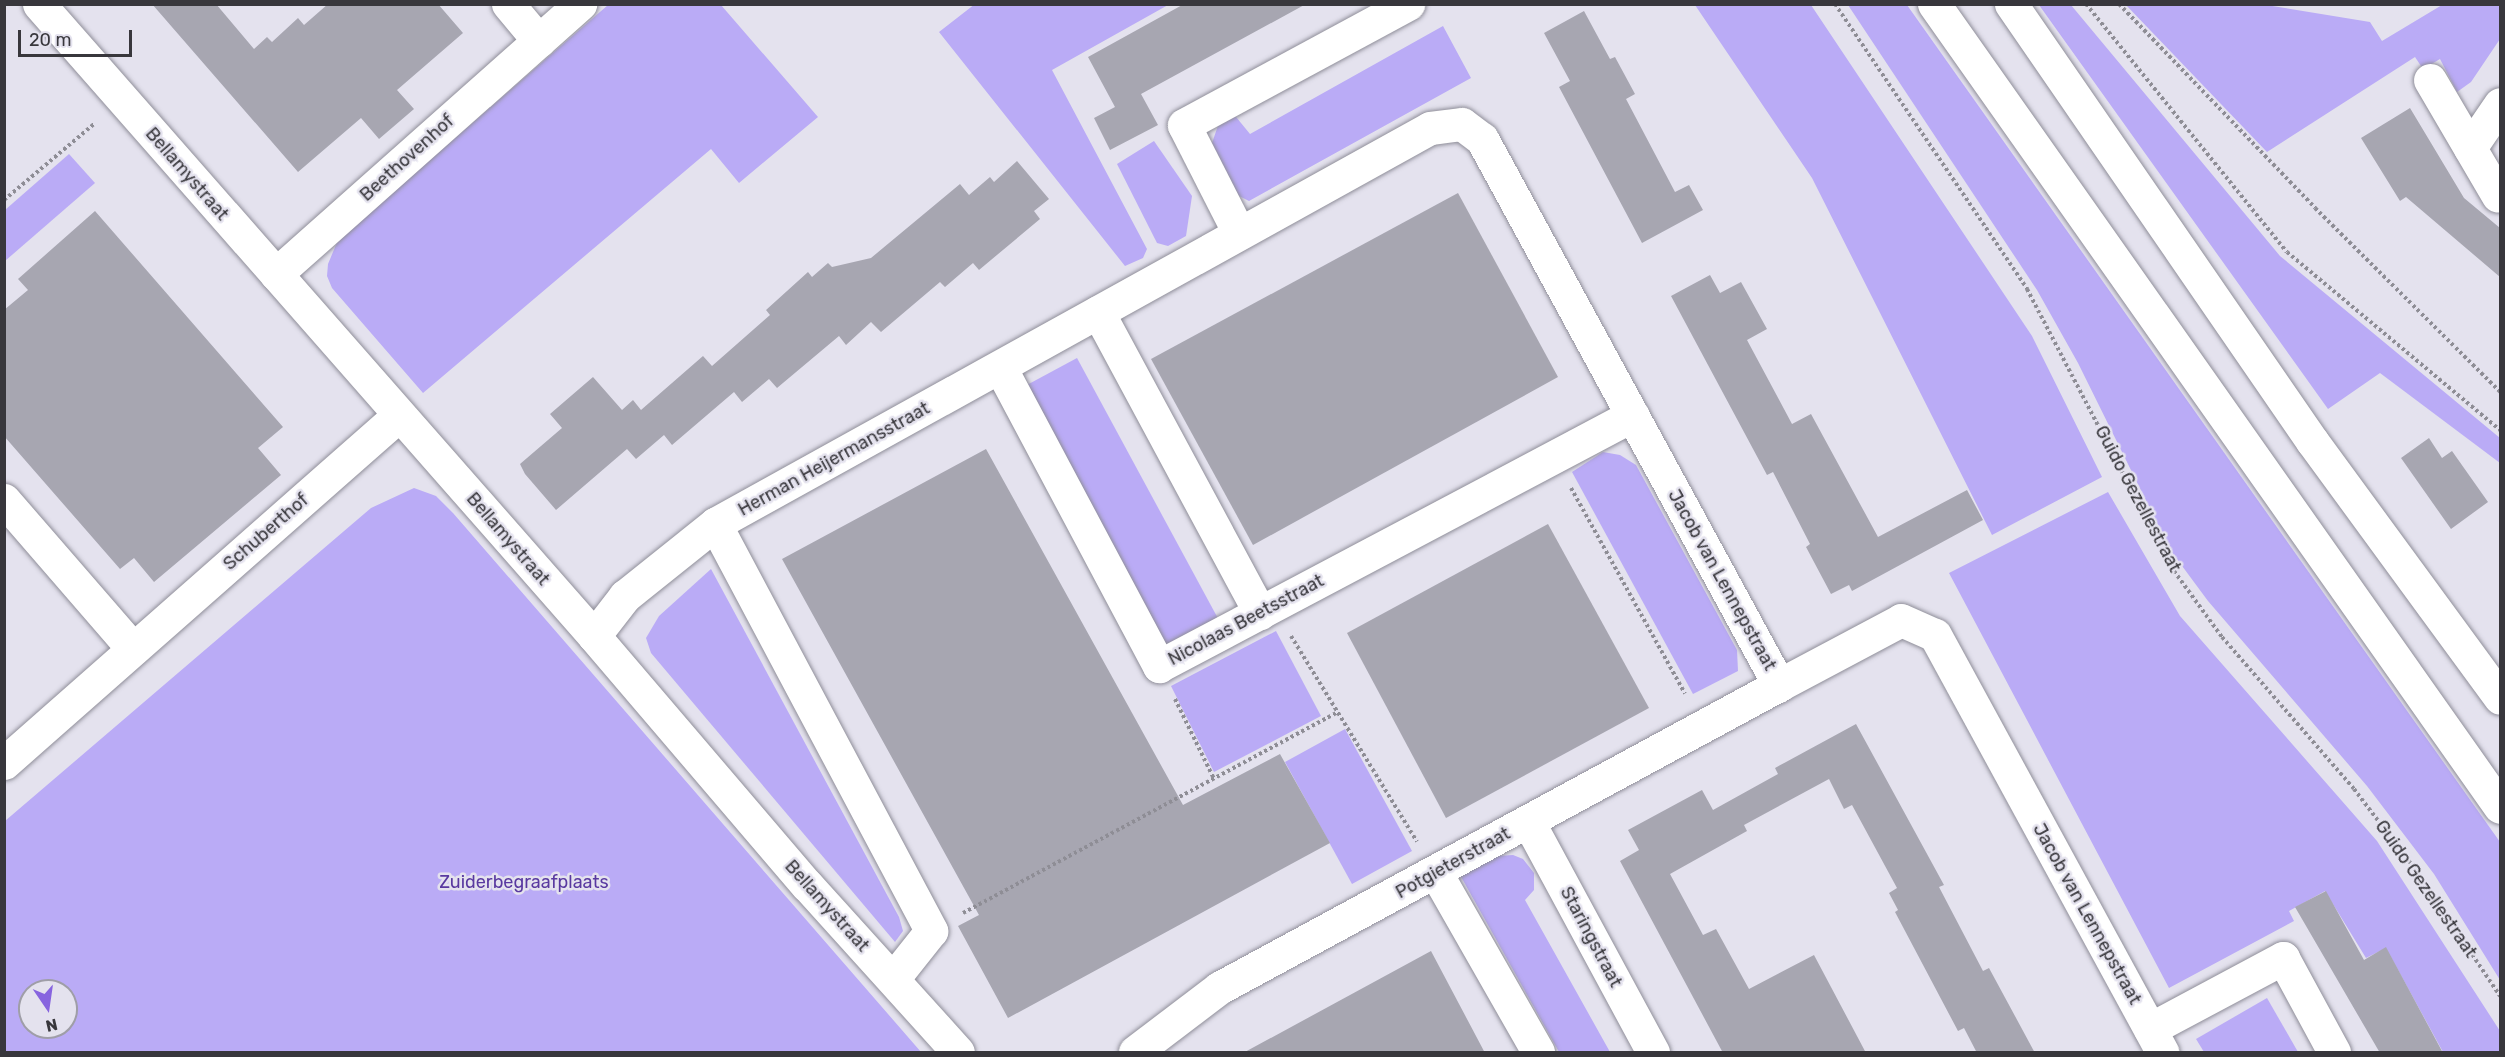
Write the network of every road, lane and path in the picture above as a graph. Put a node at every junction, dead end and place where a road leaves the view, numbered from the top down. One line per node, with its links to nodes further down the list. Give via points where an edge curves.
1 (39, 4): 12 (street, Bellamystraat)
2 (508, 4): 10 (street)
3 (580, 4): 10 (street, Beethovenhof)
4 (1408, 4): 18 (street, via 1184,125)
5 (1835, 4): 44 (path, Guido Gezellestraat, via 2027,289 2174,571 2222,637 2354,789 2412,865)
6 (1934, 4): 39 (street)
7 (2011, 4): 34 (street, via 2312,441)
8 (2085, 4): 25 (path, via 2287,252)
9 (2119, 4): 22 (path, via 2314,208)
10 (539, 41): 19 (street, Beethovenhof)
11 (2430, 80): 15 (street)
12 (122, 99): 17 (path); 19 (street, Bellamystraat)
13 (2500, 104): 15 (street)
14 (1462, 124): 18 (street, Herman Heijermansstraat, via 1430,128); 24 (street, Jacob van Lennepstraat, via 1482,139)
15 (2470, 148): 16 (street)
16 (2498, 195)
17 (4, 200)
18 (1239, 233): 20 (street, Herman Heijermansstraat)
19 (276, 274): 23 (street, Bellamystraat)
20 (1098, 312): 21 (street, Herman Heijermansstraat); 29 (street)
21 (1000, 367): 28 (street, Herman Heijermansstraat); 32 (street, Nicolaas Beetsstraat)
22 (2500, 392)
23 (399, 415): 30 (street, Bellamystraat); 31 (street, Schuberthof)
24 (1633, 415): 26 (street, Nicolaas Beetsstraat); 33 (street, Jacob van Lennepstraat)
25 (2500, 430)
26 (1554, 457): 29 (street, Nicolaas Beetsstraat); 36 (path)
27 (4, 500): 31 (street)
28 (715, 524): 30 (street, Herman Heijermansstraat, via 625,596); 42 (street)
29 (1267, 610): 32 (street, Nicolaas Beetsstraat); 35 (path)
30 (594, 636): 43 (street, Bellamystraat, via 807,885)
31 (132, 649): 37 (street, Schuberthof)
32 (1159, 666): 38 (path)
33 (1779, 684): 36 (street, Potgieterstraat); 45 (street, Jacob van Lennepstraat, via 1901,620 1935,635)
34 (2500, 698)
35 (1338, 712): 38 (path); 41 (path)
36 (1703, 726): 40 (street, Potgieterstraat)
37 (4, 763)
38 (1214, 779): 42 (path)
39 (2500, 807)
40 (1528, 821): 41 (street, Potgieterstraat); 49 (street, Staringstraat)
41 (1436, 873): 47 (street, Potgieterstraat, via 1219,988); 48 (street)
42 (931, 931): 43 (street)
43 (893, 979): 46 (street, Bellamystraat)
44 (2500, 996)
45 (2156, 1041): 50 (street, Jacob van Lennepstraat, via 2283,958)
46 (958, 1053)
47 (1135, 1053)
48 (1538, 1053)
49 (1653, 1053)
50 (2334, 1053)

